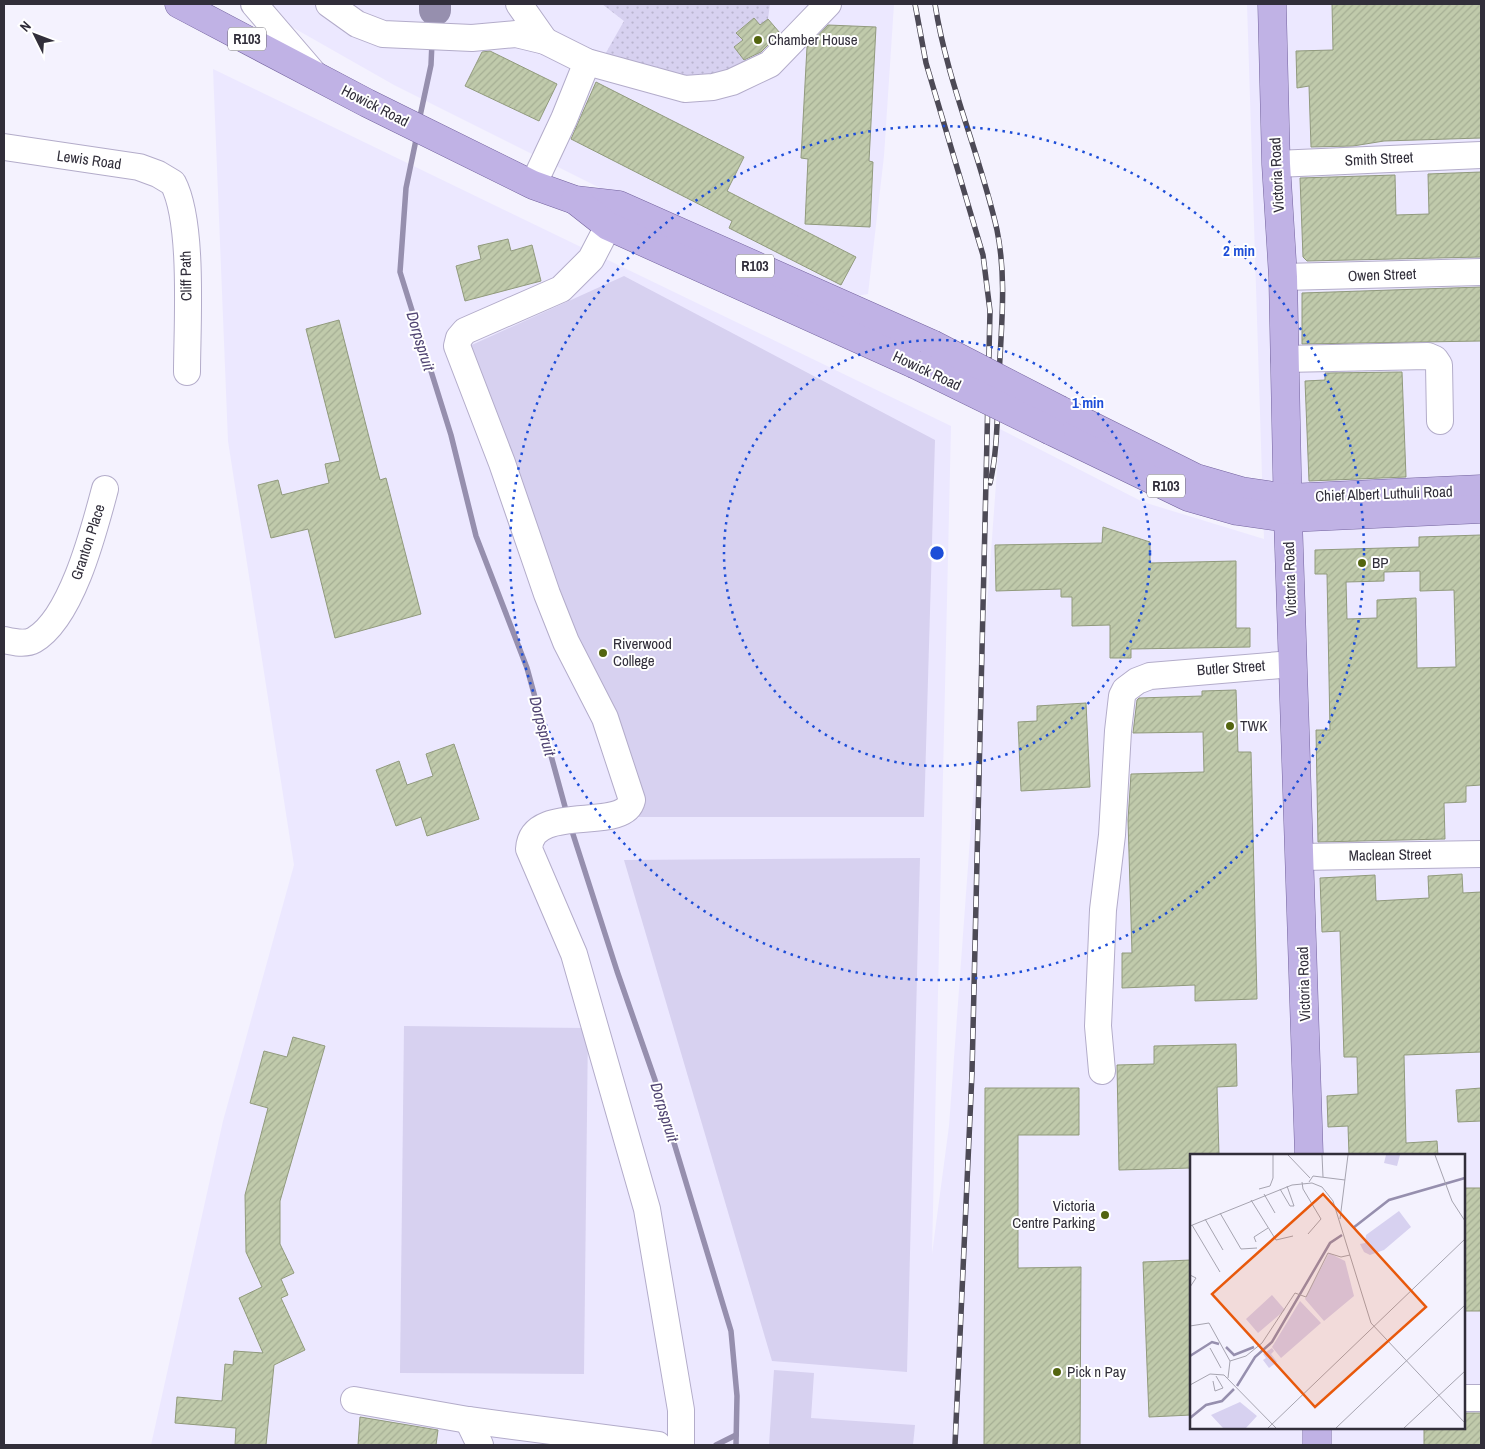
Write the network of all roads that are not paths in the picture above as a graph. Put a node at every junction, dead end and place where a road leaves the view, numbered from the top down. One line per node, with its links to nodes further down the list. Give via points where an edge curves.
1 (179, 4): 9 (main road, Howick Road / R103)
2 (254, 4): 9 (street)
3 (329, 4): 7 (street, via 357,24 383,34 472,38 516,34)
4 (519, 4): 7 (street)
5 (828, 4): 8 (street, via 770,64 713,87 685,89)
6 (1272, 4): 12 (main road, Victoria Road)
7 (545, 41): 8 (street)
8 (587, 62): 14 (street)
9 (314, 74): 14 (main road, Howick Road / R103)
10 (4, 147): 13 (street, Lewis Road, via 139,167)
11 (1481, 155): 12 (street, Smith Street)
12 (1276, 164): 17 (main road, Victoria Road)
13 (172, 182): 19 (street, Cliff Path, via 185,240)
14 (533, 185): 15 (main road, Howick Road / R103)
15 (613, 216): 23 (main road, Howick Road / R103, bridge, via 923,354 1055,420 1188,497 1237,511); 38 (street, via 591,259 561,289 465,331 457,342 547,594 566,642 605,718 632,800 623,813 548,825 533,838 529,849 574,954 647,1210 681,1410)
16 (1481, 272): 17 (street, Owen Street)
17 (1283, 277): 18 (main road, Victoria Road)
18 (1284, 359): 20 (street, via 1428,356 1439,365); 23 (main road, Victoria Road)
19 (187, 372)
20 (1440, 420)
21 (105, 489): 25 (street, Granton Place, via 87,554 61,609 33,641)
22 (1481, 489): 23 (main road, Chief Albert Luthuli Road / R103)
23 (1287, 508): 24 (main road, Chief Albert Luthuli Road / R103); 26 (main road, Victoria Road)
24 (1481, 509)
25 (4, 640)
26 (1292, 664): 28 (main road, Victoria Road); 29 (street, Butler Street, via 1170,672 1142,678 1129,686 1122,696 1103,910 1098,1026)
27 (1481, 854): 28 (street, Maclean Street)
28 (1300, 857): 30 (main road, Victoria Road)
29 (1102, 1071)
30 (1309, 1154)
31 (1465, 1398): 32 (street)
32 (1481, 1398)
33 (354, 1400): 34 (street)
34 (468, 1420): 36 (street); 37 (street)
35 (1317, 1429): 39 (main road)
36 (480, 1445)
37 (658, 1445)
38 (680, 1445)
39 (1317, 1445)

